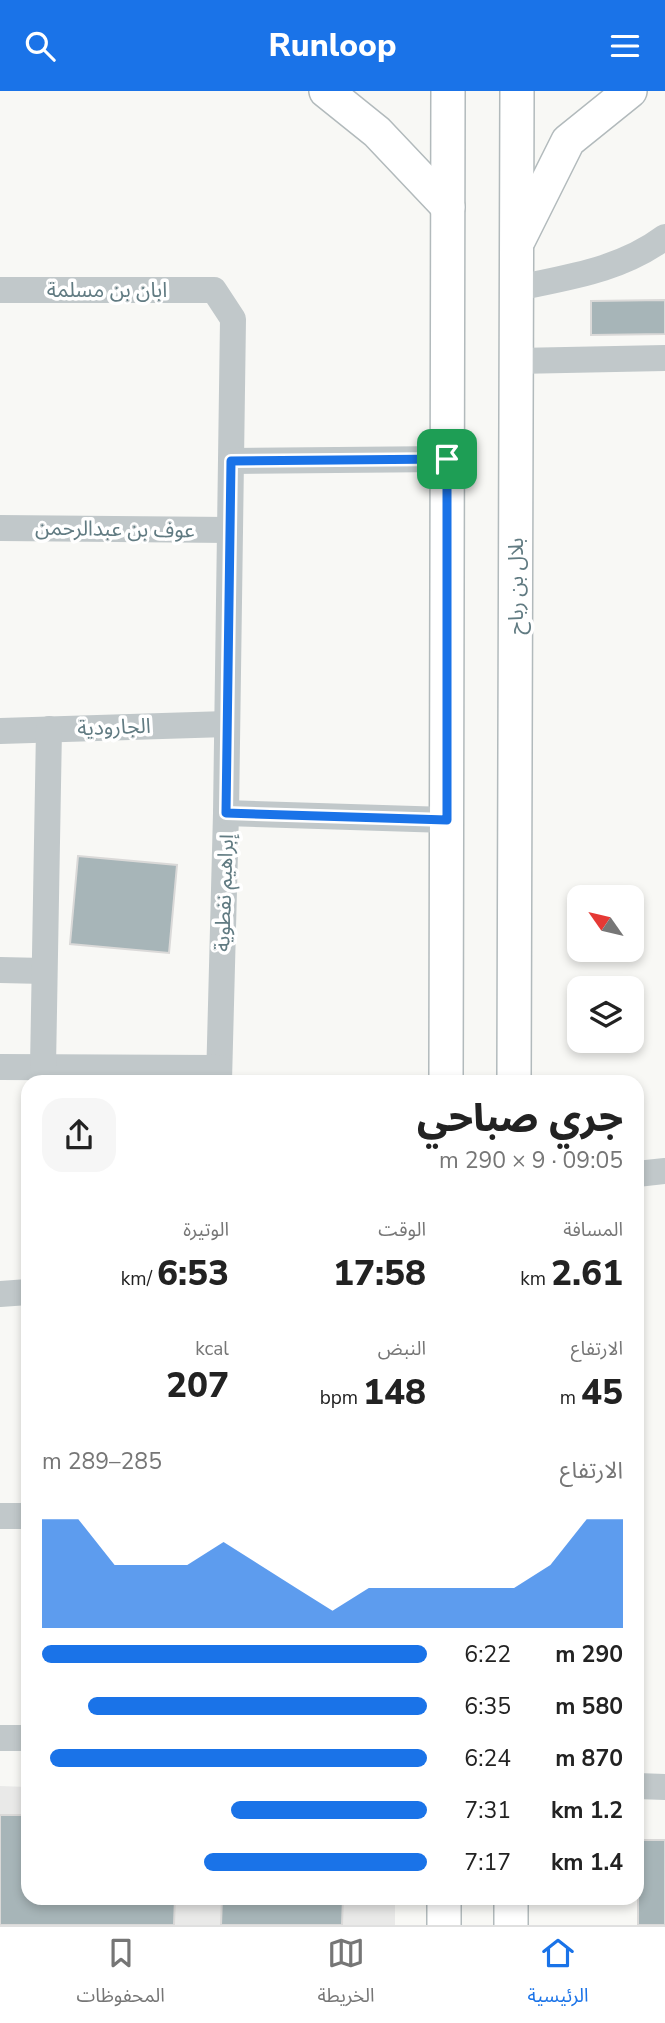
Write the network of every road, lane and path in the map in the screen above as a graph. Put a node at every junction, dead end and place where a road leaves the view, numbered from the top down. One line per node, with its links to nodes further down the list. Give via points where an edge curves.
1 (326, 91): 5 (main road, via 377,132)
2 (448, 91): 5 (main road)
3 (517, 91): 7 (main road, بلال بن رباح)
4 (630, 91): 7 (main road, via 568,141)
5 (448, 207): 13 (main road)
6 (665, 237): 8 (street, via 645,252 603,269)
7 (517, 244): 8 (main road, بلال بن رباح)
8 (517, 288): 12 (main road, بلال بن رباح)
9 (0, 290): 10 (street, ابان بن مسلمة)
10 (214, 290): 14 (street, إبراهيم نفطوية, via 233,319)
11 (665, 359): 12 (street)
12 (516, 361): 28 (main road, بلال بن رباح)
13 (447, 459): 14 (street); 21 (main road)
14 (231, 461): 16 (street, إبراهيم نفطوية)
15 (0, 528): 16 (street, عوف بن عبدالرحمن)
16 (230, 530): 17 (street, إبراهيم نفطوية)
17 (227, 724): 18 (street, الجارودية); 20 (street, إبراهيم نفطوية)
18 (49, 729): 19 (street, الجارودية); 23 (street)
19 (0, 731)
20 (226, 813): 21 (street); 26 (street, إبراهيم نفطوية)
21 (447, 820): 27 (main road)
22 (0, 970): 23 (street)
23 (44, 971): 25 (street)
24 (0, 1067): 25 (street)
25 (43, 1067): 26 (street)
26 (219, 1075)
27 (446, 1075)
28 (514, 1075)
29 (665, 1171): 30 (street)
30 (644, 1173)
31 (21, 1292): 32 (street)
32 (0, 1294)
33 (0, 1516): 34 (street)
34 (21, 1516)
35 (0, 1738): 36 (street)
36 (21, 1738)
37 (644, 1786): 38 (street)
38 (665, 1787)
39 (444, 1905): 41 (main road)
40 (511, 1905): 42 (main road)
41 (444, 1925)
42 (511, 1925)

